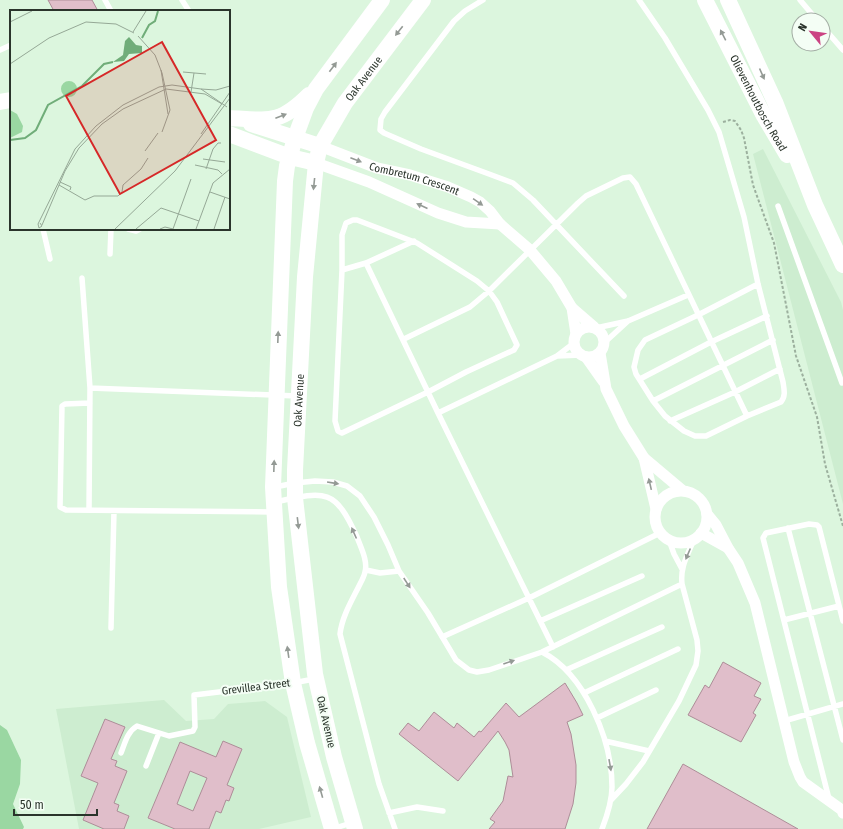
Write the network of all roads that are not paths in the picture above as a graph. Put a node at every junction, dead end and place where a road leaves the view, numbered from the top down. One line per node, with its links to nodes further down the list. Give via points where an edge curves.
1 (105, 0): 10 (lane)
2 (182, 0): 11 (lane)
3 (382, 0): 17 (street, Oak Avenue, one-way to 3)
4 (423, 0): 24 (street, Oak Avenue, one-way to 24, via 356,87)
5 (483, 0): 30 (lane, via 454,21 385,112 380,130 421,150 513,183 534,200)
6 (639, 0): 43 (lane, via 665,38 716,126 744,217)
7 (705, 0): 27 (street, Olievenhoutbosch Road, one-way to 7, via 764,116)
8 (728, 0): 27 (street, Olievenhoutbosch Road, one-way to 27, via 774,102)
9 (800, 0): 12 (lane)
10 (111, 10)
11 (188, 10)
12 (810, 12)
13 (831, 36): 16 (lane)
14 (10, 45): 15 (lane)
15 (0, 50)
16 (843, 50)
17 (316, 89): 20 (street, one-way to 17, via 280,118); 23 (street, Oak Avenue)
18 (10, 100): 19 (street)
19 (0, 102)
20 (230, 118)
21 (230, 118): 23 (street)
22 (230, 134): 25 (street)
23 (295, 138): 24 (street); 25 (street, Oak Avenue)
24 (320, 146): 26 (street, Oak Avenue); 29 (street, Combretum Crescent, one-way to 29, via 377,168 448,187 471,197 490,211)
25 (290, 156): 26 (street); 40 (street, Oak Avenue, via 285,182)
26 (316, 163): 29 (street, Combretum Crescent, one-way to 26, via 466,222 438,213 369,182); 41 (street, Oak Avenue, one-way to 41)
27 (815, 205): 38 (street, Olievenhoutbosch Road)
28 (778, 206): 62 (lane)
29 (500, 224): 34 (street, Combretum Crescent)
30 (556, 225): 34 (lane); 45 (lane, via 586,196 630,177 636,184); 46 (lane)
31 (43, 230): 36 (lane)
32 (111, 230): 35 (lane)
33 (414, 241): 37 (lane); 39 (lane, via 357,220 349,221 342,235); 44 (lane)
34 (530, 250): 44 (lane); 47 (street, Combretum Crescent, via 556,281)
35 (110, 254)
36 (50, 259)
37 (366, 263): 39 (lane); 53 (lane)
38 (843, 265)
39 (342, 270): 65 (lane, via 336,421 338,432 345,432)
40 (281, 273): 41 (street); 67 (street, Oak Avenue, one-way to 40)
41 (306, 274): 68 (street, Oak Avenue)
42 (82, 278): 64 (lane)
43 (758, 284): 48 (lane); 49 (lane)
44 (489, 291): 53 (lane, via 466,310); 65 (lane, via 501,308 517,348)
45 (688, 295): 48 (lane); 50 (lane)
46 (624, 296)
47 (572, 308): 51 (street, Combretum Crescent); 52 (street, Combretum Crescent)
48 (698, 315): 55 (lane); 61 (lane, via 645,340 638,350 634,364)
49 (767, 316): 54 (lane); 55 (lane)
50 (628, 321): 51 (lane); 56 (lane)
51 (595, 328): 52 (street, via 584,328); 56 (street, via 602,334)
52 (575, 338): 57 (lane); 58 (street, via 575,348)
53 (404, 339): 65 (lane)
54 (773, 340): 59 (lane); 60 (lane)
55 (711, 342): 59 (lane); 61 (lane)
56 (602, 348): 58 (street, via 591,357); 63 (street)
57 (557, 356): 58 (lane); 71 (lane)
58 (584, 356): 63 (street)
59 (723, 366): 66 (lane); 69 (lane)
60 (780, 369): 66 (lane); 72 (lane, via 784,399)
61 (640, 379): 69 (lane)
62 (843, 382)
63 (604, 384): 74 (street, via 618,415)
64 (90, 388): 67 (lane); 70 (lane)
65 (428, 392): 71 (lane)
66 (736, 392): 72 (lane); 73 (lane)
67 (276, 394): 68 (lane); 77 (street, Oak Avenue, one-way to 67)
68 (299, 396): 75 (street, Oak Avenue)
69 (653, 401): 73 (lane)
70 (90, 403): 79 (lane); 79 (lane, via 62,406 60,474 60,507 66,510)
71 (438, 413): 91 (lane)
72 (747, 416): 73 (lane, via 701,437 684,431)
73 (670, 421)
74 (644, 458): 76 (street); 78 (street, one-way to 74)
75 (295, 490): 77 (lane); 77 (lane); 87 (lane, one-way to 75, via 361,548 342,508 330,498); 88 (lane, one-way to 88, via 315,481 333,482 347,486 355,492 374,517); 104 (street, Oak Avenue, one-way to 104)
76 (682, 490): 78 (street, via 666,495); 81 (street, via 697,496 703,502)
77 (274, 501): 80 (lane); 105 (street, Oak Avenue, one-way to 77, via 279,587)
78 (656, 509): 83 (street, via 657,527)
79 (89, 510): 80 (lane)
80 (114, 511): 98 (lane)
81 (707, 514): 84 (street, via 705,526); 85 (street)
82 (788, 528): 92 (lane, via 814,523 819,528); 93 (lane); 94 (lane, via 766,533 763,538)
83 (665, 536): 84 (street, via 678,543 687,542); 86 (lane); 91 (lane)
84 (698, 536): 85 (street); 86 (lane, one-way to 86)
85 (728, 548): 112 (street, via 738,563 755,603)
86 (682, 569): 90 (lane)
87 (366, 570): 88 (lane, via 380,573); 123 (lane, via 346,613 340,634 361,719)
88 (399, 571): 99 (lane, one-way to 99)
89 (642, 576): 95 (lane)
90 (682, 584): 100 (lane); 116 (lane, via 697,640 696,665 682,695)
91 (529, 598): 95 (lane); 99 (lane)
92 (839, 606): 93 (lane); 96 (lane)
93 (811, 613): 94 (lane); 109 (lane)
94 (784, 620): 110 (lane)
95 (540, 621): 100 (lane)
96 (843, 621)
97 (662, 627): 103 (lane)
98 (111, 628)
99 (442, 637): 102 (lane, one-way to 102, via 460,665 477,672)
100 (553, 647): 102 (lane)
101 (678, 650): 107 (lane)
102 (542, 652): 103 (lane)
103 (566, 670): 107 (lane)
104 (316, 678): 105 (lane, Grevillea Street); 124 (street, Oak Avenue, via 334,757)
105 (293, 683): 113 (lane, Grevillea Street, via 194,695 193,731 169,736); 125 (street, Oak Avenue, one-way to 105)
106 (656, 690): 111 (lane)
107 (584, 693): 111 (lane)
108 (843, 704): 109 (lane)
109 (835, 706): 110 (lane); 114 (lane)
110 (807, 714): 112 (lane); 120 (lane)
111 (597, 718): 115 (lane)
112 (784, 721): 120 (street, via 800,777 808,787)
113 (159, 733): 117 (lane, via 138,726 126,738); 118 (lane)
114 (843, 740)
115 (605, 741): 116 (lane); 119 (lane, one-way to 119, via 611,775)
116 (649, 751): 119 (lane, via 632,778)
117 (121, 753)
118 (146, 766)
119 (611, 800): 127 (lane)
120 (829, 801): 122 (street)
121 (443, 811): 123 (lane, via 417,807)
122 (843, 811)
123 (389, 814): 126 (lane)
124 (354, 826): 125 (lane)
125 (332, 829)
126 (394, 829)
127 (602, 829)

